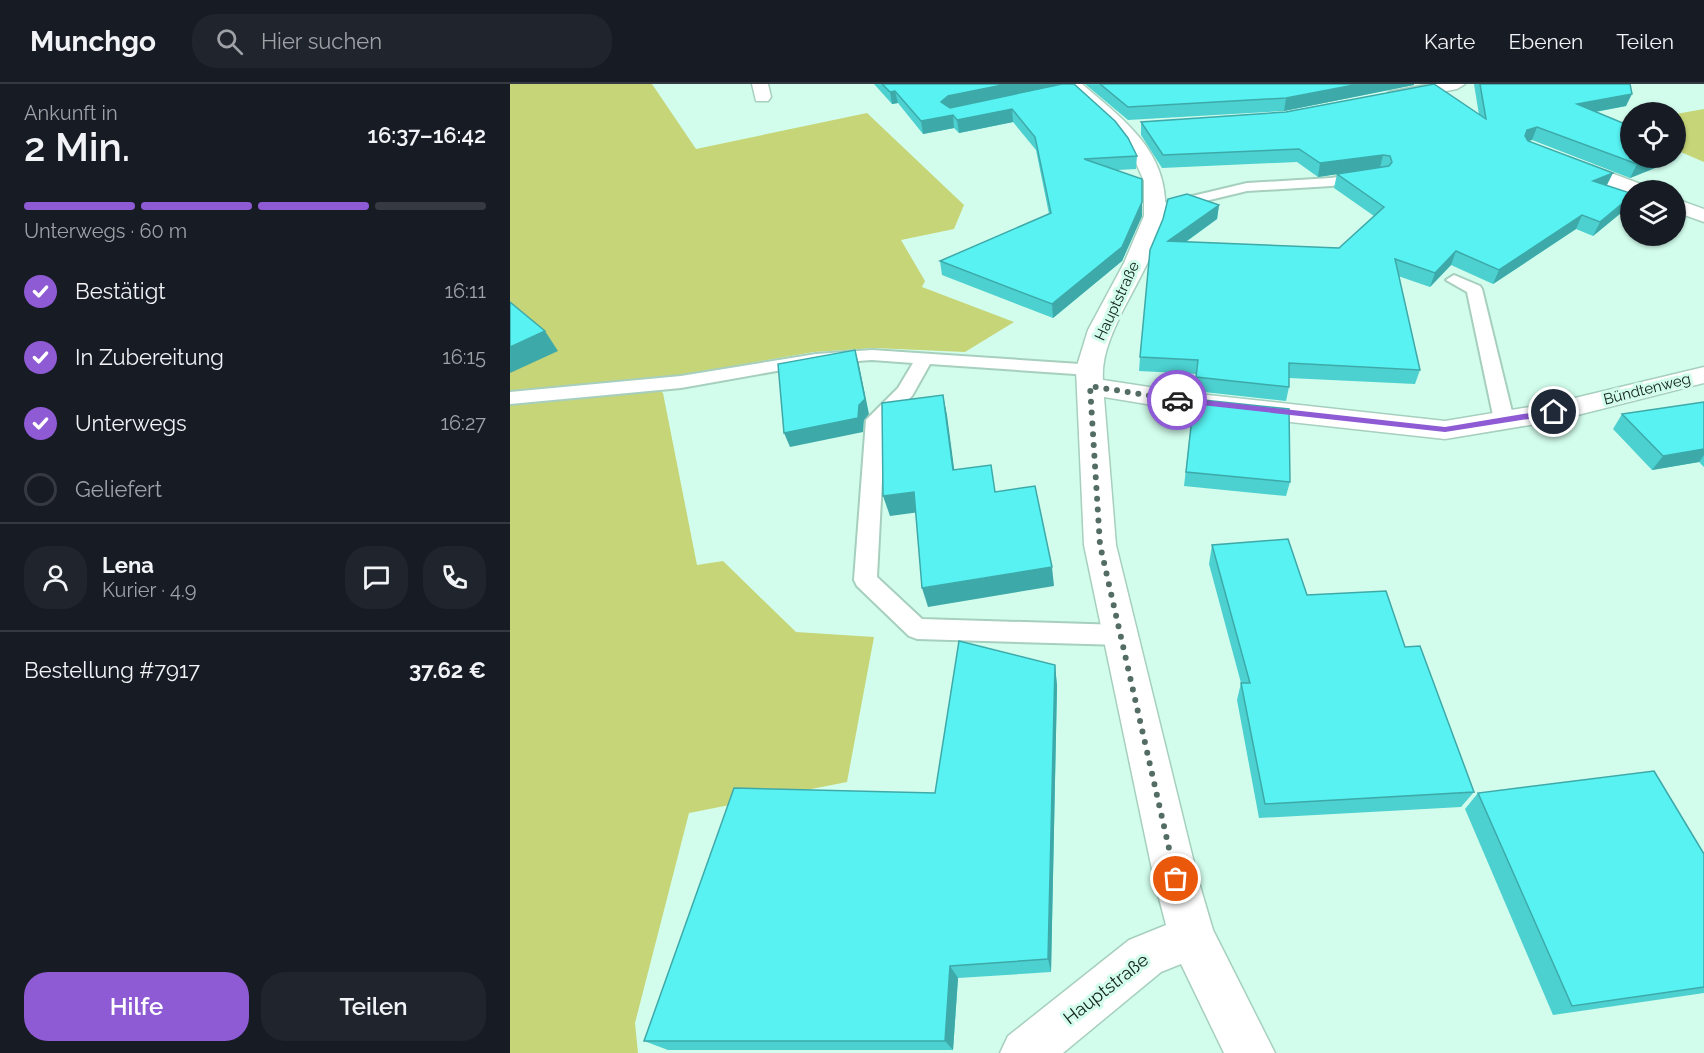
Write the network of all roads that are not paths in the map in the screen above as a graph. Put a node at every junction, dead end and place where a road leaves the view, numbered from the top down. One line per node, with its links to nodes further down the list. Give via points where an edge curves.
1 (1449, 85): 3 (street)
2 (1072, 88): 5 (street, Hauptstraße)
3 (1376, 99)
4 (1146, 127): 5 (street)
5 (1123, 128): 9 (street, Hauptstraße, via 1139,149 1154,181)
6 (1553, 157): 8 (street)
7 (1380, 174): 9 (lane, via 1247,188)
8 (1620, 183)
9 (1154, 209): 15 (street, Hauptstraße, via 1155,216 1135,263 1101,330)
10 (1686, 209): 11 (street)
11 (1704, 216)
12 (1454, 280): 17 (lane, via 1474,289)
13 (925, 358): 15 (lane); 16 (lane, via 872,355 816,359 681,382); 18 (lane, via 904,392 876,420 866,580 917,629)
14 (1704, 375): 17 (street, Bündtenweg, via 1554,412)
15 (1090, 378): 17 (street, Bündtenweg, via 1189,402 1445,430); 18 (street, Hauptstraße, via 1100,545)
16 (510, 398)
17 (1504, 420)
18 (1122, 635): 19 (street, Hauptstraße)
19 (1192, 937): 20 (street, Hauptstraße, via 1144,956); 21 (street, Hauptstraße)
20 (1025, 1053)
21 (1250, 1053)

